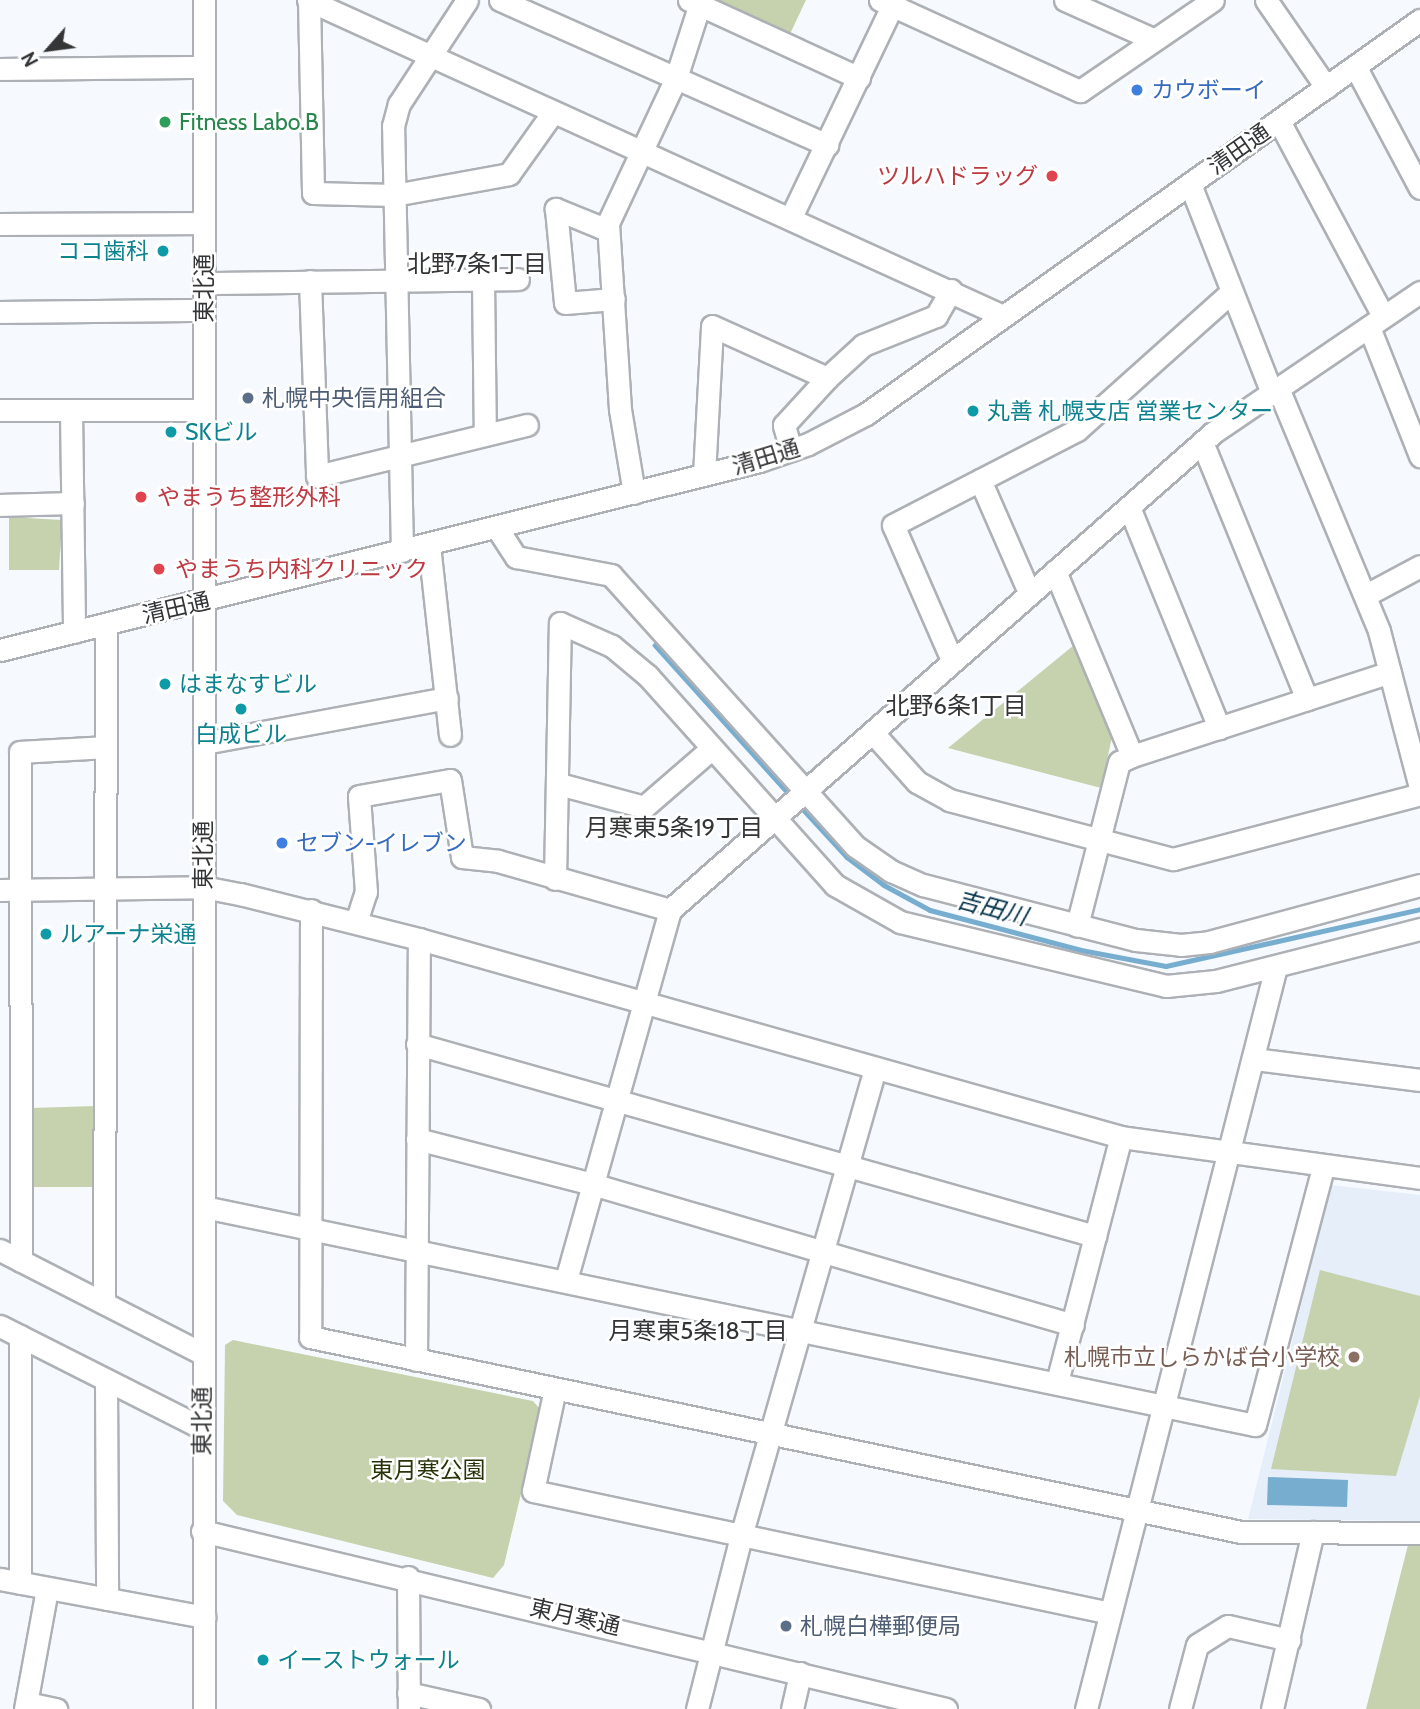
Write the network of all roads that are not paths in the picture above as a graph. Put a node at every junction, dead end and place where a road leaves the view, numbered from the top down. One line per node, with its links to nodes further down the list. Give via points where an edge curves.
1 (204, 0): 15 (street, 東北通)
2 (309, 0): 12 (street); 25 (street, via 313,193)
3 (467, 0): 12 (street)
4 (500, 0): 16 (street)
5 (1065, 0): 11 (street)
6 (1213, 0): 11 (street)
7 (1266, 0): 18 (street)
8 (697, 2): 16 (street); 17 (street)
9 (889, 2): 11 (street, via 1080,91); 17 (street)
10 (1420, 20): 13 (street, 清田通)
11 (1155, 40)
12 (429, 54): 19 (street); 25 (street, via 394,113)
13 (1355, 66): 18 (street, 清田通); 24 (street)
14 (0, 68): 15 (street)
15 (203, 68): 27 (street, 東北通)
16 (676, 78): 21 (street); 22 (street)
17 (859, 78): 21 (street)
18 (1326, 87): 20 (street, 清田通)
19 (554, 112): 22 (street); 25 (street, via 509,174)
20 (1279, 121): 23 (street, 清田通); 42 (street)
21 (827, 145): 26 (street)
22 (644, 153): 26 (street); 28 (street)
23 (1190, 184): 37 (street); 41 (street, 清田通)
24 (1420, 188)
25 (394, 195): 31 (street)
26 (791, 217): 35 (street)
27 (204, 223): 29 (street); 34 (street, 東北通)
28 (608, 223): 38 (street); 38 (street, via 600,227 556,209 565,303)
29 (0, 224)
30 (518, 279): 32 (street)
31 (395, 280): 32 (street); 33 (street); 52 (street)
32 (483, 280): 49 (street)
33 (310, 281): 34 (street); 52 (street, via 317,476)
34 (205, 283): 39 (street, 東北通)
35 (951, 290): 41 (street); 43 (street, via 936,316 863,345)
36 (1420, 292): 42 (street)
37 (1230, 293): 44 (street); 55 (street, via 1077,430)
38 (614, 299): 56 (street, via 620,409)
39 (204, 310): 40 (street); 47 (street, 東北通)
40 (0, 312)
41 (1003, 317): 51 (street, 清田通, via 866,414)
42 (1376, 322): 44 (street); 53 (street)
43 (827, 378): 51 (street, via 784,425); 54 (street, via 712,326)
44 (1275, 391): 50 (street); 66 (street)
45 (0, 410): 46 (street)
46 (71, 410): 47 (street); 57 (street)
47 (204, 410): 67 (street, 東北通)
48 (527, 425): 49 (street)
49 (485, 435): 52 (street)
50 (1202, 442): 59 (street); 74 (street)
51 (791, 450): 54 (street, 清田通)
52 (398, 454): 62 (street)
53 (1420, 456)
54 (704, 475): 56 (street, 清田通)
55 (980, 480): 65 (street); 71 (street, via 893,524)
56 (634, 493): 60 (street, 清田通)
57 (73, 503): 58 (street); 69 (street)
58 (0, 505)
59 (1129, 507): 64 (street); 75 (street)
60 (497, 527): 61 (street, 清田通); 84 (street, via 516,557 611,575)
61 (429, 545): 62 (street, 清田通); 73 (street)
62 (402, 551): 67 (street, 清田通)
63 (1420, 566): 66 (street)
64 (1055, 571): 65 (street); 81 (street)
65 (1029, 592): 71 (street)
66 (1366, 595): 72 (street)
67 (204, 601): 68 (street, 清田通); 78 (street, 東北通)
68 (106, 624): 69 (street, 清田通); 79 (street)
69 (74, 632): 70 (street, 清田通)
70 (0, 650)
71 (952, 660): 76 (street)
72 (1390, 672): 74 (street); 83 (street)
73 (447, 698): 77 (street); 78 (street)
74 (1307, 699): 75 (street)
75 (1219, 728): 81 (street)
76 (873, 733): 84 (street); 87 (street, via 932,793)
77 (450, 734)
78 (204, 743): 90 (street, 東北通)
79 (106, 747): 91 (street, via 20,752); 92 (street)
80 (711, 748): 82 (street, via 644,807); 82 (street, via 648,676 612,646 560,623); 86 (street)
81 (1132, 756): 87 (street, via 1119,762)
82 (559, 784): 88 (street)
83 (1420, 787)
84 (801, 793): 86 (street); 96 (street, via 855,846 891,871)
85 (1420, 794): 87 (street, via 1190,857 1173,859)
86 (776, 816): 94 (street); 99 (street, via 835,885 911,925 1142,984 1190,985)
87 (1101, 840): 96 (street)
88 (555, 879): 94 (street); 95 (street, via 498,861 462,857 450,780 359,796 366,892)
89 (1420, 885): 96 (street, via 1181,945)
90 (203, 887): 92 (street); 93 (street); 113 (street, 東北通)
91 (10, 890): 92 (street); 119 (street)
92 (105, 890): 121 (street)
93 (311, 910): 95 (street); 114 (street)
94 (670, 910): 100 (street)
95 (356, 922): 98 (street)
96 (1077, 926)
97 (1420, 929): 99 (street)
98 (419, 939): 100 (street); 101 (street)
99 (1276, 967): 102 (street)
100 (647, 1002): 103 (street); 105 (street)
101 (417, 1044): 105 (street); 107 (street)
102 (1254, 1059): 104 (street); 108 (street)
103 (874, 1069): 106 (street); 109 (street)
104 (1420, 1080)
105 (617, 1101): 109 (street); 112 (street)
106 (1121, 1137): 108 (street); 115 (street)
107 (416, 1139): 112 (street); 116 (street)
108 (1229, 1153): 110 (street); 131 (street)
109 (847, 1165): 115 (street); 118 (street)
110 (1323, 1167): 111 (street); 131 (street, via 1255,1425)
111 (1420, 1178)
112 (592, 1184): 118 (street); 120 (street)
113 (204, 1207): 114 (street); 126 (street, 東北通)
114 (310, 1227): 116 (street); 127 (street, via 310,1337)
115 (1095, 1236): 122 (street)
116 (418, 1248): 120 (street); 127 (street)
117 (0, 1250): 119 (street)
118 (822, 1251): 122 (street); 124 (street)
119 (21, 1261): 121 (street)
120 (566, 1280): 124 (street)
121 (104, 1303): 126 (street)
122 (1073, 1325): 129 (street)
123 (0, 1326): 125 (street)
124 (802, 1328): 129 (street); 133 (street)
125 (20, 1336): 128 (street); 140 (street)
126 (201, 1353): 132 (street, 東北通)
127 (416, 1360): 130 (street)
128 (106, 1380): 132 (street); 142 (street)
129 (1058, 1382): 131 (street)
130 (555, 1389): 133 (street); 138 (street, via 533,1490)
131 (1166, 1403): 134 (street)
132 (202, 1428): 135 (street, 東北通)
133 (771, 1434): 134 (street); 138 (street)
134 (1136, 1509): 136 (street, via 1241,1532); 143 (street)
135 (202, 1531): 139 (street, 東月寒通); 144 (street, 東北通)
136 (1313, 1532): 137 (street); 145 (street)
137 (1420, 1532)
138 (741, 1536): 143 (street); 146 (street)
139 (408, 1577): 146 (street, 東月寒通); 148 (street)
140 (10, 1581): 141 (street)
141 (47, 1589): 142 (street); 149 (street)
142 (107, 1599): 144 (street)
143 (1110, 1613): 156 (street)
144 (205, 1617): 151 (street, 東北通)
145 (1289, 1640): 157 (street, via 1228,1626 1197,1645); 158 (street)
146 (712, 1650): 147 (street, 東月寒通); 153 (street)
147 (800, 1673): 154 (street); 155 (street, 東月寒通)
148 (409, 1701): 152 (street)
149 (26, 1706): 150 (street)
150 (56, 1709)
151 (204, 1709)
152 (479, 1709)
153 (697, 1709)
154 (792, 1709)
155 (946, 1709)
156 (1086, 1709)
157 (1180, 1709)
158 (1272, 1709)

